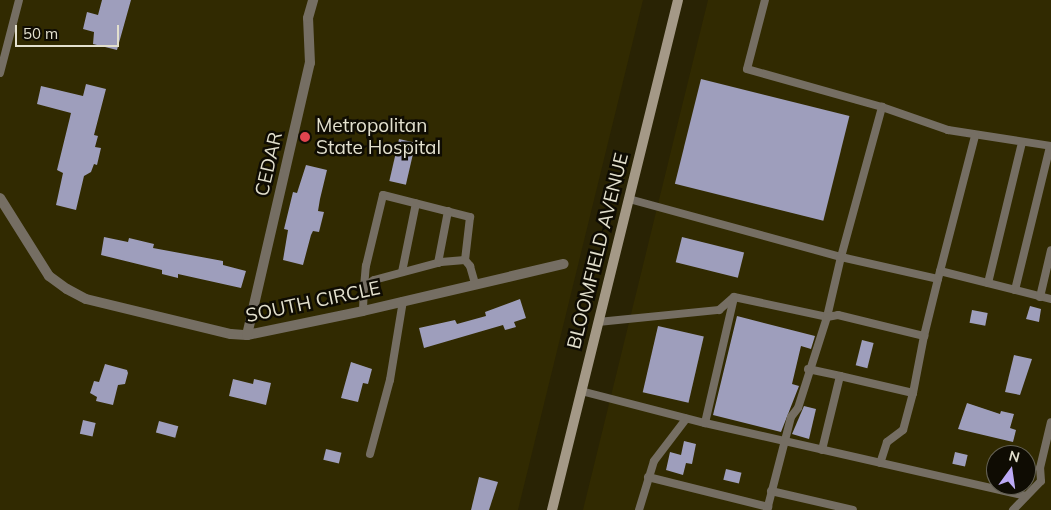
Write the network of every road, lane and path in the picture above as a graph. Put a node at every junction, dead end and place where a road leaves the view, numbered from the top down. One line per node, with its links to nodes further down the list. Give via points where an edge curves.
1 (19, 0): 5 (lane)
2 (313, 0): 32 (street, CEDAR, via 308,18 310,63)
3 (678, 0): 11 (main road, BLOOMFIELD AVENUE)
4 (765, 0): 6 (lane, via 748,69)
5 (0, 73)
6 (882, 107): 7 (lane); 15 (lane)
7 (976, 136): 8 (lane); 20 (lane)
8 (1022, 142): 9 (lane); 21 (lane)
9 (1051, 146): 24 (lane)
10 (0, 198): 32 (street, SOUTH CIRCLE, via 49,276 67,289 86,299 231,334)
11 (629, 199): 15 (lane); 31 (main road, BLOOMFIELD AVENUE)
12 (416, 203): 13 (lane); 19 (lane); 23 (lane, via 383,195)
13 (448, 211): 16 (lane, via 470,218); 17 (lane)
14 (1051, 250): 26 (lane)
15 (841, 257): 20 (lane); 30 (lane)
16 (465, 260): 17 (lane); 22 (lane)
17 (438, 263): 19 (lane)
18 (564, 264): 22 (street, SOUTH CIRCLE)
19 (402, 272): 23 (lane, via 374,280)
20 (939, 275): 21 (lane); 33 (lane)
21 (988, 283): 24 (lane)
22 (475, 284): 28 (street, SOUTH CIRCLE)
23 (364, 287): 29 (lane)
24 (1015, 290): 26 (lane)
25 (734, 297): 30 (lane); 31 (lane, via 719,310); 40 (lane)
26 (1040, 297): 27 (lane)
27 (1051, 300)
28 (402, 301): 29 (street, SOUTH CIRCLE); 43 (lane, via 390,380)
29 (363, 311): 32 (street, SOUTH CIRCLE)
30 (827, 317): 33 (lane, via 838,315); 34 (lane, via 820,345)
31 (598, 322): 36 (main road, BLOOMFIELD AVENUE)
32 (248, 335)
33 (924, 336): 37 (lane)
34 (808, 369): 35 (lane); 41 (lane, via 798,408 791,418)
35 (840, 376): 37 (lane); 42 (lane)
36 (581, 391): 38 (lane); 49 (main road, BLOOMFIELD AVENUE)
37 (913, 393): 44 (lane, via 903,430 887,442)
38 (686, 419): 40 (lane); 45 (lane, via 654,461)
39 (1051, 422): 47 (lane, via 1040,468 1040,482)
40 (705, 423): 41 (lane)
41 (784, 441): 42 (lane); 46 (lane)
42 (822, 450): 44 (lane)
43 (370, 454)
44 (880, 463): 47 (lane)
45 (648, 477): 48 (lane); 50 (lane)
46 (772, 491): 48 (lane); 51 (lane)
47 (1026, 496): 52 (lane)
48 (767, 508)
49 (552, 510)
50 (639, 510)
51 (853, 510)
52 (1013, 510)

